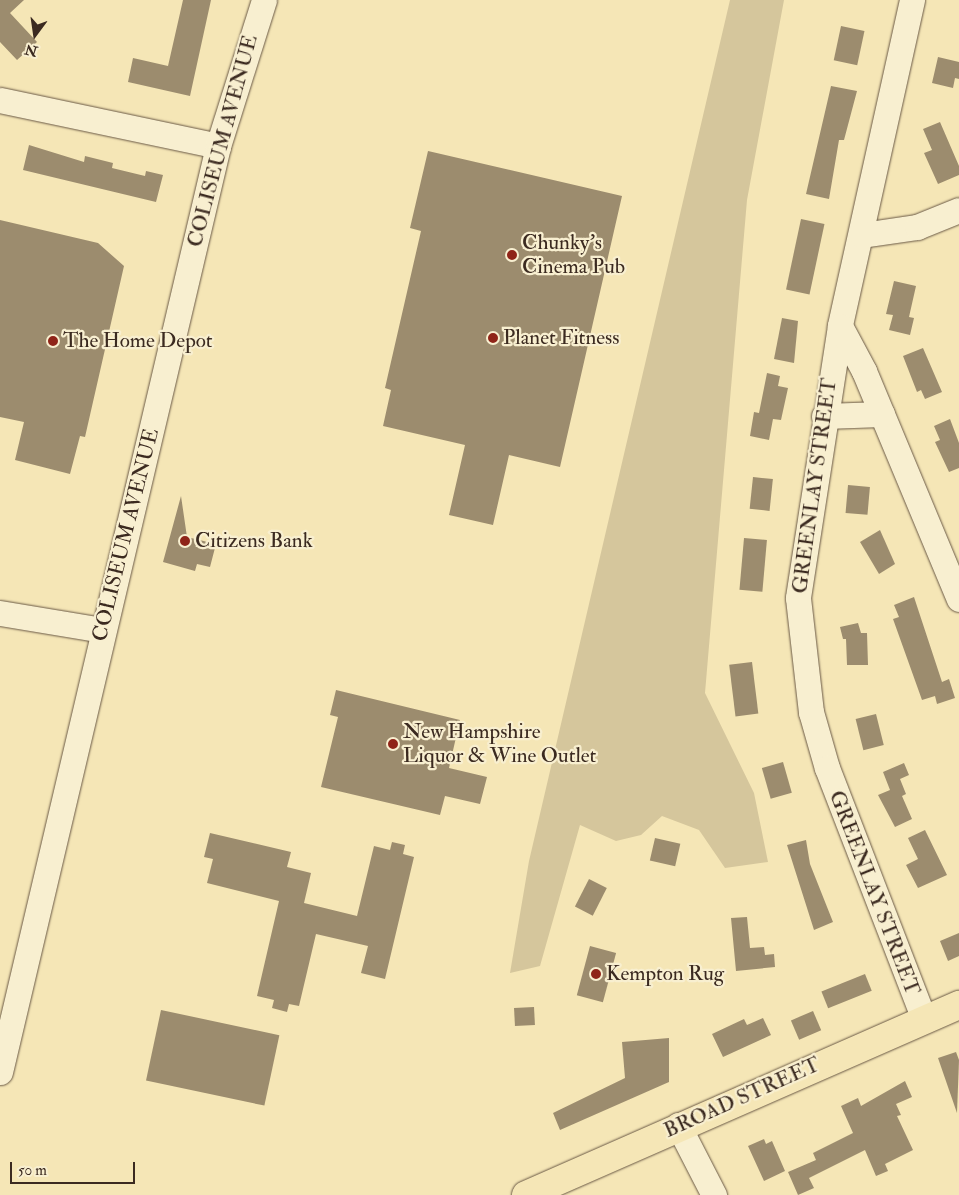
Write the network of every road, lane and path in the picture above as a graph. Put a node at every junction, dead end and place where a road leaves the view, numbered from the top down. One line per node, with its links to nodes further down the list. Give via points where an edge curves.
1 (264, 0): 4 (street, COLISEUM AVENUE)
2 (912, 0): 6 (street, GREENLAY STREET)
3 (0, 100): 4 (street)
4 (218, 146): 12 (street, COLISEUM AVENUE)
5 (959, 210): 6 (street, via 917,227)
6 (862, 235): 7 (street, GREENLAY STREET)
7 (840, 326): 8 (street); 9 (street, GREENLAY STREET)
8 (882, 414): 9 (street); 10 (street)
9 (824, 416): 14 (street, GREENLAY STREET, via 798,598 811,712 846,824)
10 (959, 599)
11 (0, 613): 12 (street)
12 (103, 630): 15 (street, COLISEUM AVENUE)
13 (959, 1005): 14 (main road, BROAD STREET)
14 (924, 1020): 16 (main road, BROAD STREET)
15 (0, 1072)
16 (678, 1125): 17 (main road, BROAD STREET); 18 (street)
17 (526, 1195)
18 (714, 1195)

